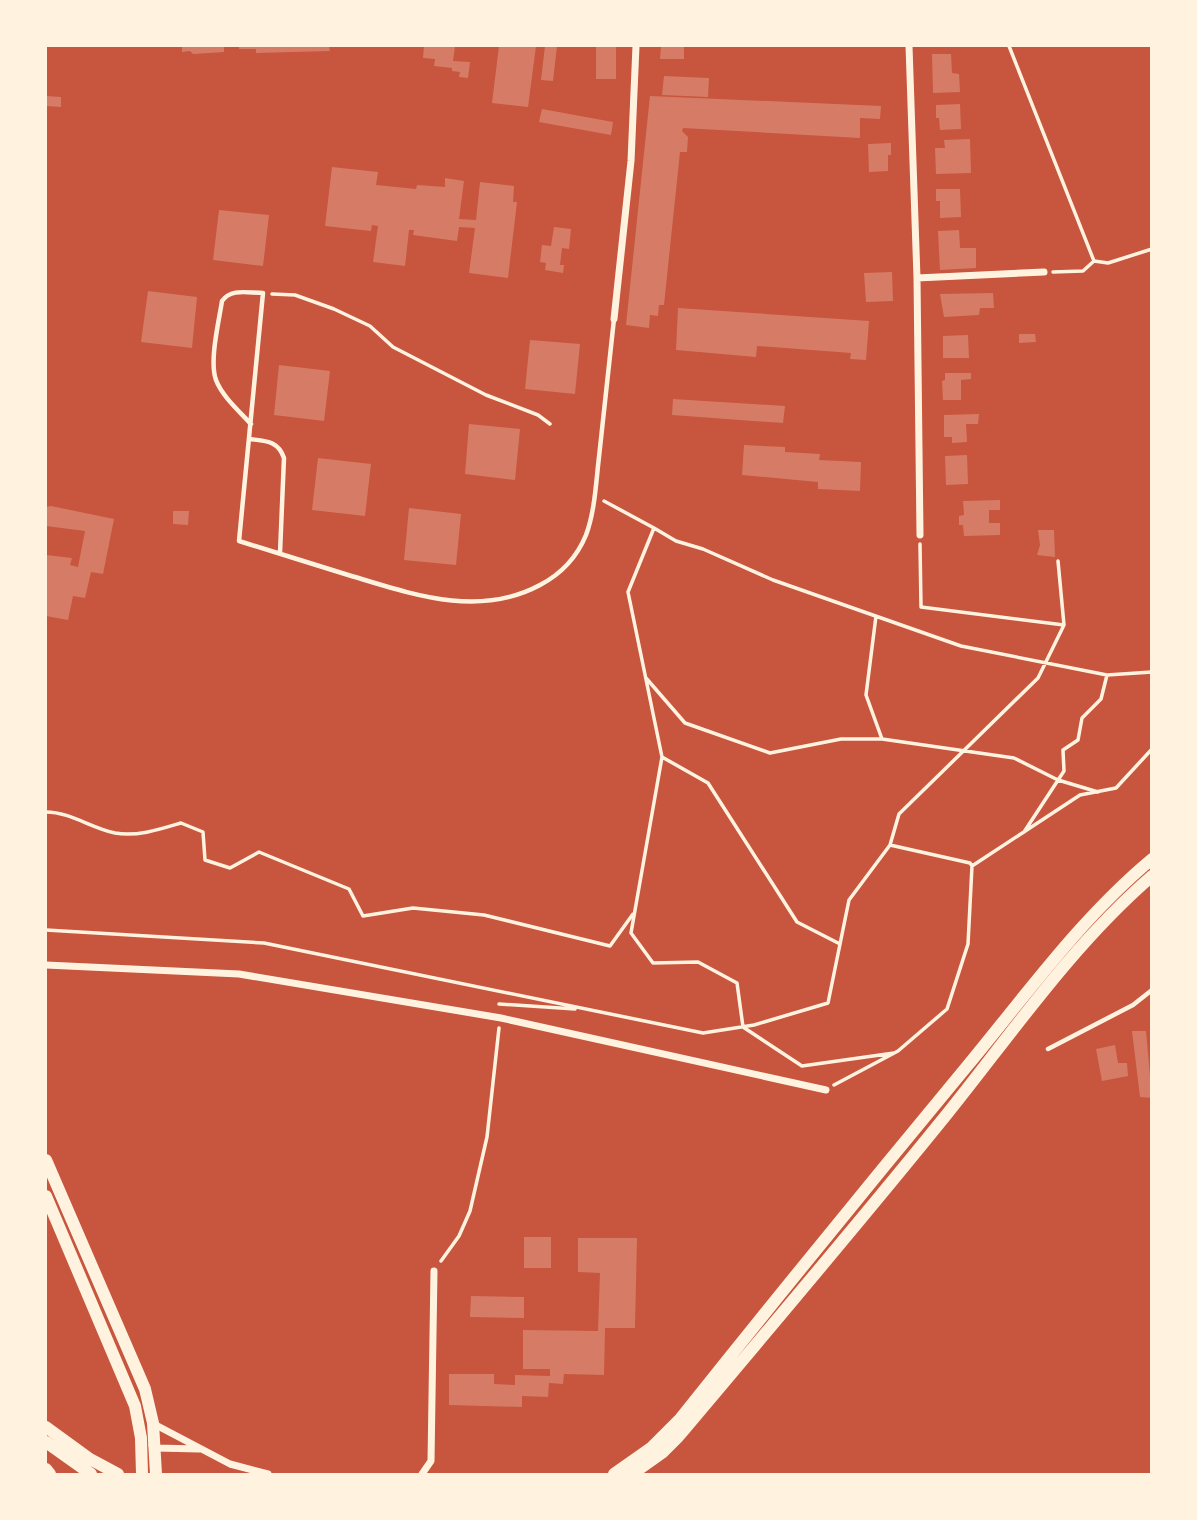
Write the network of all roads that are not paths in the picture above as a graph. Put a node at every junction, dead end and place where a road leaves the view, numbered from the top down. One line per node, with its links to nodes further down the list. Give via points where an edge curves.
1 (636, 46): 5 (street, via 631,161)
2 (909, 46): 4 (street)
3 (1044, 272): 4 (street)
4 (917, 278): 8 (street)
5 (614, 319): 9 (lane, via 587,532 565,567 547,581 527,592 483,603 437,600)
6 (251, 424): 6 (lane, via 262,293 233,292 222,301 213,369 216,382); 7 (lane)
7 (249, 439): 9 (lane, via 273,442 284,458); 9 (lane, via 239,541)
8 (920, 535)
9 (280, 554)
10 (1152, 859): 32 (main road, via 1079,931 680,1419)
11 (1152, 876): 33 (main road, via 1079,950 855,1228 678,1437)
12 (46, 965): 15 (street, via 239,974 501,1018)
13 (1152, 990): 14 (lane, via 1133,1005)
14 (1048, 1049)
15 (825, 1090)
16 (46, 1160): 20 (main road, via 145,1390)
17 (46, 1196): 20 (main road)
18 (434, 1271): 31 (street, via 431,1461)
19 (46, 1427): 27 (main road)
20 (145, 1429): 22 (main road); 22 (street); 23 (street); 28 (main road)
21 (46, 1442): 26 (main road)
22 (156, 1448): 23 (street); 29 (main road)
23 (200, 1449): 30 (street)
24 (46, 1469): 25 (main road)
25 (50, 1475)
26 (91, 1475)
27 (118, 1475)
28 (142, 1475)
29 (156, 1475)
30 (268, 1475)
31 (422, 1475)
32 (614, 1475)
33 (632, 1475)

